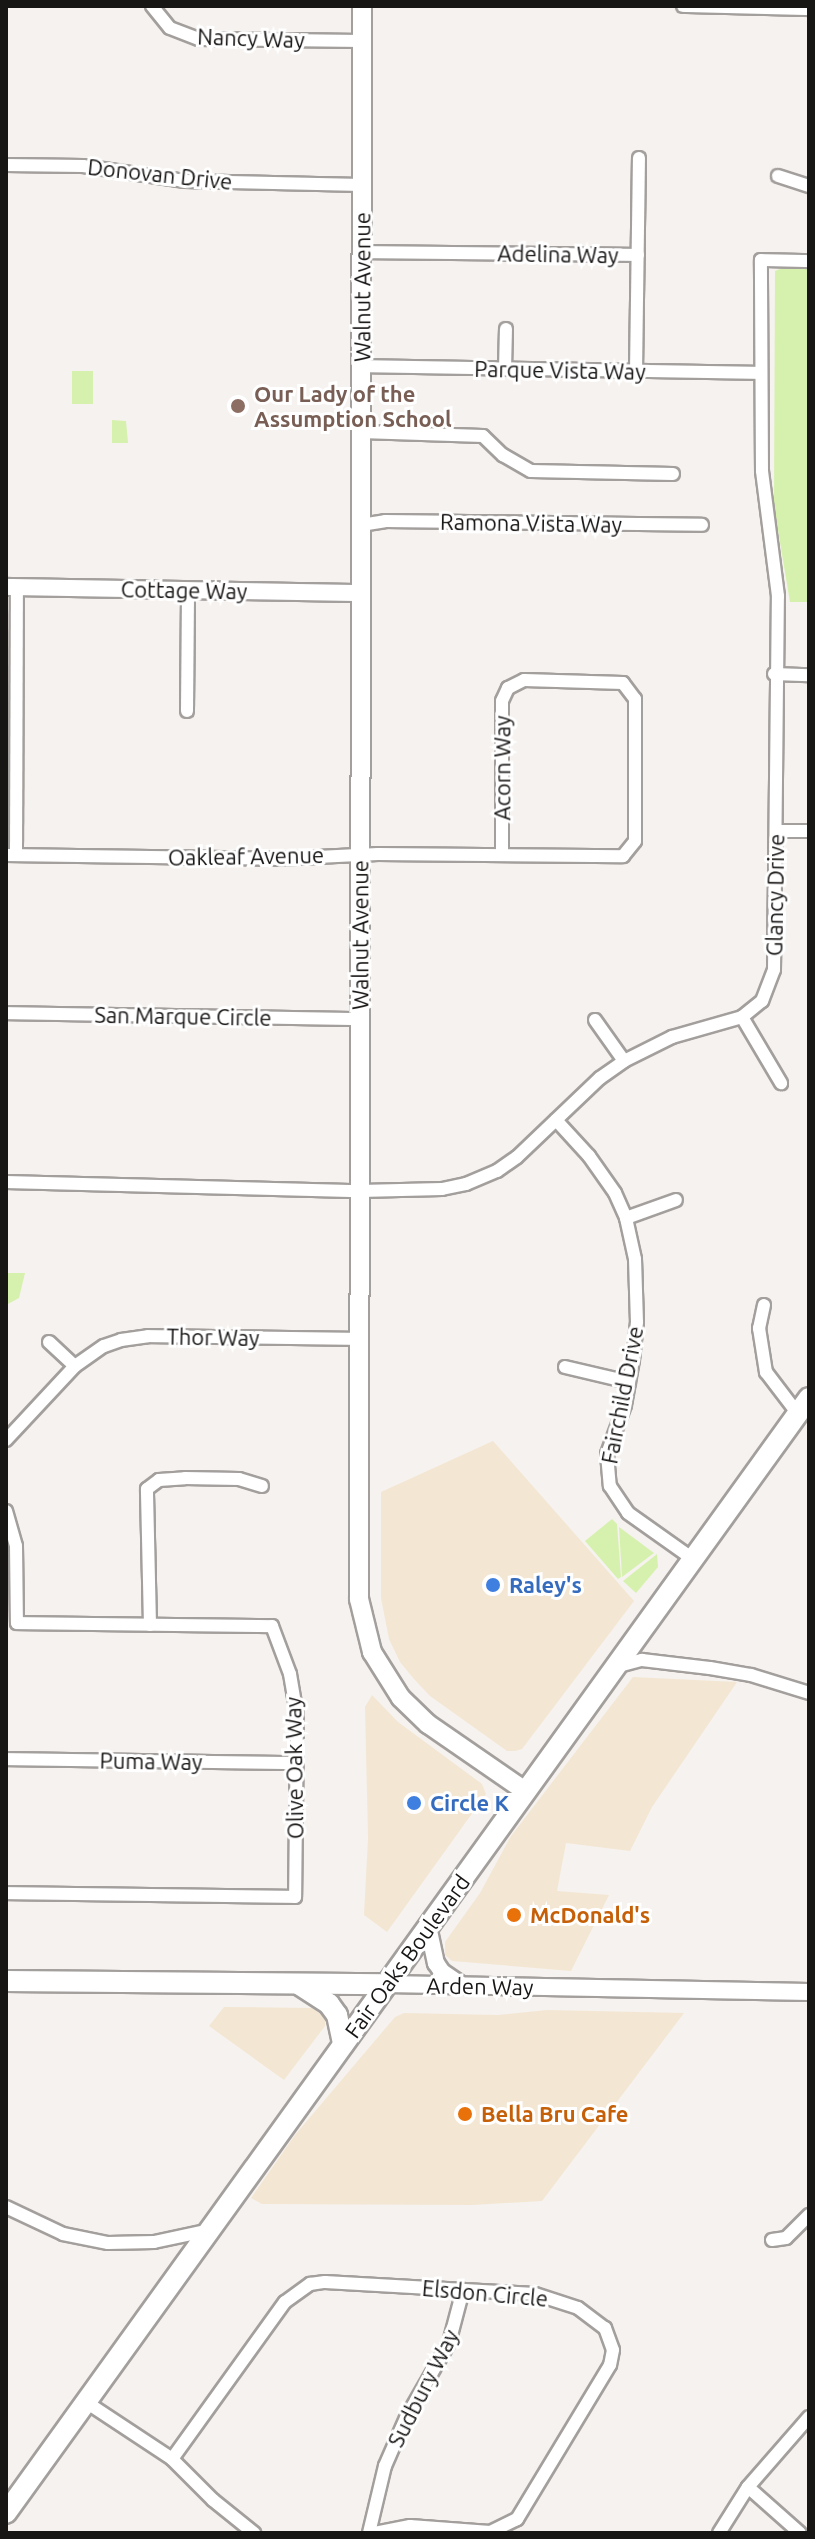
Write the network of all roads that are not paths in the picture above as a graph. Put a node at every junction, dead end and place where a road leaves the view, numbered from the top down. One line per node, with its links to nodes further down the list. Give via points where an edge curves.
1 (152, 6): 5 (street, Nancy Way, via 170,28 199,39)
2 (362, 6): 5 (main road, Walnut Avenue)
3 (683, 6): 4 (street)
4 (809, 9)
5 (362, 41): 9 (main road, Walnut Avenue)
6 (639, 158): 12 (street)
7 (6, 165): 9 (street, Donovan Drive, via 83,166 185,181)
8 (778, 176): 10 (street)
9 (362, 185): 11 (main road, Walnut Avenue)
10 (809, 186)
11 (362, 252): 12 (street, Adelina Way); 15 (main road, Walnut Avenue)
12 (638, 255): 17 (street, Adelina Way)
13 (809, 261): 18 (street, Glancy Drive, via 761,260)
14 (506, 329): 16 (street)
15 (361, 366): 16 (street, Parque Vista Way); 19 (main road, Walnut Avenue)
16 (505, 369): 17 (street, Parque Vista Way)
17 (636, 371): 18 (street, Parque Vista Way)
18 (760, 373): 26 (street, Glancy Drive, via 762,471 778,596)
19 (361, 432): 20 (street, via 483,436 531,471); 21 (main road, Walnut Avenue)
20 (673, 474)
21 (361, 525): 22 (street, Ramona Vista Way); 25 (main road, Walnut Avenue)
22 (702, 525)
23 (12, 588): 24 (street, Cottage Way); 32 (street)
24 (188, 590): 25 (street, Cottage Way); 28 (street)
25 (361, 593): 34 (main road, Walnut Avenue)
26 (774, 674): 27 (street); 29 (street, Glancy Drive)
27 (809, 675)
28 (187, 711)
29 (776, 831): 30 (street); 36 (street, Glancy Drive, via 774,970 762,1001)
30 (809, 831)
31 (628, 853): 33 (street, Oakleaf Avenue); 33 (street, Acorn Way, via 635,841 632,692 615,681 524,680 508,688 502,701)
32 (11, 855): 34 (street, Oakleaf Avenue)
33 (502, 855): 34 (street, Oakleaf Avenue)
34 (360, 856): 37 (main road, Walnut Avenue)
35 (6, 1013): 37 (street, San Marque Circle)
36 (742, 1017): 39 (street, via 672,1037); 40 (street)
37 (360, 1019): 43 (main road, Walnut Avenue)
38 (595, 1020): 39 (street)
39 (624, 1061): 41 (street)
40 (781, 1083)
41 (556, 1120): 43 (street, via 507,1165 466,1184); 45 (street, Fairchild Drive, via 606,1177)
42 (6, 1182): 43 (street)
43 (360, 1191): 47 (main road, Walnut Avenue)
44 (676, 1200): 45 (street)
45 (626, 1218): 51 (street, Fairchild Drive, via 637,1284)
46 (764, 1305): 52 (street, via 759,1328 769,1377)
47 (359, 1339): 49 (street, Thor Way, via 139,1337 104,1346); 62 (main road, Walnut Avenue, via 359,1590 366,1635 380,1669 414,1712)
48 (49, 1342): 49 (street)
49 (75, 1366): 53 (street, Thor Way)
50 (565, 1367): 51 (street)
51 (629, 1382): 56 (street, Fairchild Drive, via 607,1454 610,1486 628,1513)
52 (803, 1406): 56 (main road, Fair Oaks Boulevard)
53 (6, 1440)
54 (262, 1486): 57 (street, via 239,1479 152,1483 146,1497)
55 (6, 1511): 57 (street, Olive Oak Way, via 16,1546 17,1623)
56 (693, 1559): 58 (main road, Fair Oaks Boulevard)
57 (150, 1625): 61 (street, Olive Oak Way, via 272,1626 294,1694)
58 (615, 1667): 59 (street, via 642,1660 710,1668); 62 (main road, Fair Oaks Boulevard)
59 (809, 1693)
60 (6, 1759): 61 (street, Puma Way)
61 (296, 1763): 63 (street, Olive Oak Way, via 295,1897)
62 (525, 1791): 64 (main road, Fair Oaks Boulevard)
63 (6, 1893)
64 (428, 1926): 67 (main road, Fair Oaks Boulevard); 68 (street, via 436,1963 450,1979)
65 (6, 1981): 66 (main road, Arden Way)
66 (296, 1983): 67 (main road, Arden Way); 70 (main road, via 329,2004)
67 (386, 1984): 68 (street, Arden Way); 70 (main road, Fair Oaks Boulevard)
68 (466, 1986): 69 (street, Arden Way)
69 (809, 1992)
70 (343, 2044): 73 (main road, Fair Oaks Boulevard)
71 (6, 2207): 73 (street, via 63,2234 108,2243 154,2242)
72 (809, 2215): 74 (street, via 786,2238)
73 (210, 2230): 76 (main road, Fair Oaks Boulevard)
74 (772, 2240)
75 (463, 2290): 78 (street, Elsdon Circle, via 325,2282 303,2287 285,2302); 82 (street, Sudbury Way, via 449,2343 395,2440 377,2490); 82 (street, Elsdon Circle, via 535,2294 578,2308 610,2334 610,2365 528,2507 511,2523 482,2532 410,2526)
76 (86, 2402): 78 (street); 80 (main road, Fair Oaks Boulevard)
77 (809, 2417): 79 (street)
78 (172, 2459): 81 (street)
79 (748, 2487): 83 (street); 84 (street)
80 (6, 2513)
81 (254, 2533)
82 (372, 2533)
83 (719, 2533)
84 (800, 2533)

